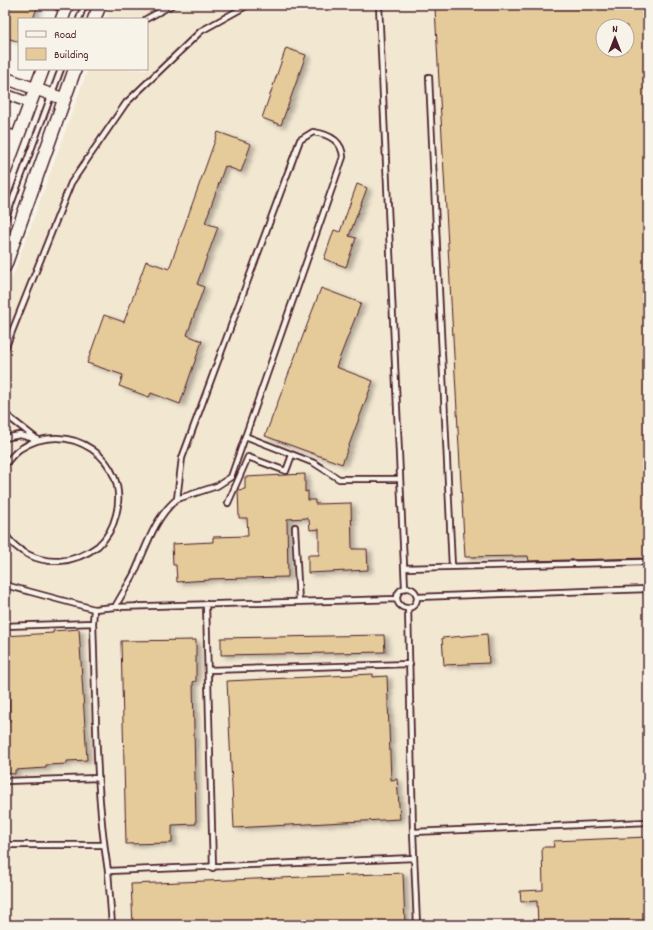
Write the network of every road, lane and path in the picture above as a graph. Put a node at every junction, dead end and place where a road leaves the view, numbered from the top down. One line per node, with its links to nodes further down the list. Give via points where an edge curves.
1 (53, 5): 7 (lane)
2 (84, 5): 8 (lane)
3 (100, 5): 9 (main road)
4 (172, 5): 10 (lane)
5 (248, 5): 26 (lane, via 201,31 126,103 71,183)
6 (379, 5): 33 (lane)
7 (65, 11)
8 (79, 18)
9 (94, 18)
10 (148, 18)
11 (43, 70): 16 (main road)
12 (61, 70): 18 (lane)
13 (75, 70): 19 (main road)
14 (429, 77): 39 (lane)
15 (5, 78): 16 (street)
16 (35, 89): 18 (street); 20 (main road)
17 (5, 94): 20 (street)
18 (52, 95): 19 (street); 24 (lane)
19 (64, 99): 25 (main road)
20 (30, 103): 22 (main road)
21 (5, 133): 22 (street)
22 (18, 137): 23 (main road)
23 (6, 168)
24 (5, 220)
25 (5, 266)
26 (5, 349)
27 (5, 414): 30 (lane)
28 (245, 436): 31 (lane); 34 (lane, via 230,477 217,486); 34 (lane, via 343,157 342,149 329,135 313,132 300,140 182,458)
29 (5, 438): 30 (lane, via 20,435)
30 (38, 440): 32 (lane, via 19,450); 37 (lane, via 59,437 79,441 96,451 110,466 117,485 119,505 114,524 103,541 88,554 69,561 48,561 28,555)
31 (292, 455): 33 (lane, via 314,463 339,479); 35 (lane, via 286,471 248,457)
32 (5, 464)
33 (400, 479): 40 (lane)
34 (177, 499): 48 (lane, via 167,507 161,517)
35 (228, 502)
36 (295, 527): 46 (lane)
37 (5, 534)
38 (648, 562): 39 (lane)
39 (452, 567): 40 (lane)
40 (404, 568): 42 (lane)
41 (5, 585): 50 (lane)
42 (405, 588): 44 (lane, via 413,590); 45 (lane, via 400,590)
43 (648, 590): 44 (lane)
44 (417, 597): 49 (lane, via 414,605)
45 (397, 599): 46 (lane); 49 (lane, via 402,607)
46 (300, 602): 47 (lane)
47 (206, 604): 48 (lane); 54 (lane)
48 (115, 606): 50 (lane)
49 (408, 608): 53 (lane)
50 (94, 609): 51 (lane)
51 (93, 623): 52 (lane); 55 (lane)
52 (5, 626)
53 (410, 664): 54 (lane); 58 (lane)
54 (208, 670): 62 (lane)
55 (99, 778): 56 (lane); 60 (lane)
56 (5, 781)
57 (648, 822): 58 (lane)
58 (413, 832): 61 (lane)
59 (5, 845): 60 (lane)
60 (104, 845): 63 (lane)
61 (414, 858): 62 (lane); 65 (lane)
62 (213, 868): 63 (lane)
63 (108, 871): 64 (lane)
64 (112, 925)
65 (417, 925)

